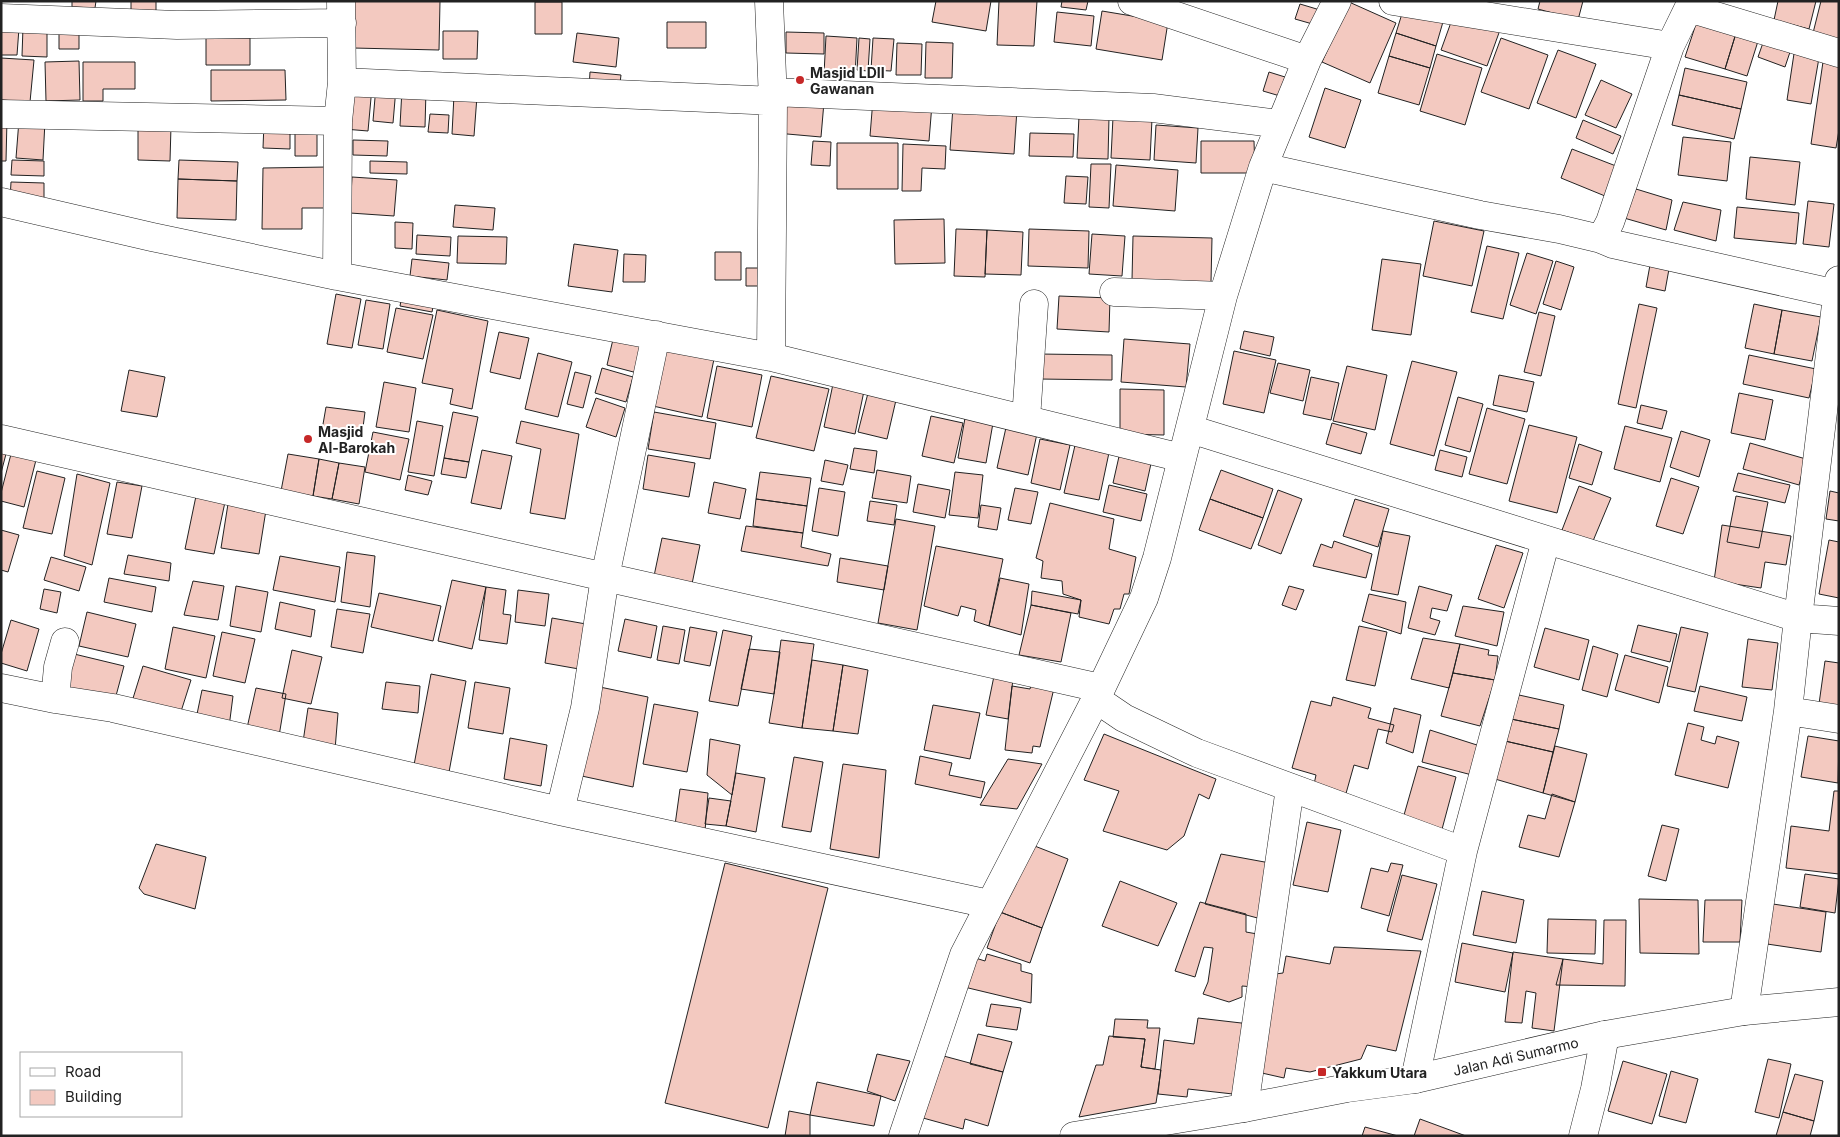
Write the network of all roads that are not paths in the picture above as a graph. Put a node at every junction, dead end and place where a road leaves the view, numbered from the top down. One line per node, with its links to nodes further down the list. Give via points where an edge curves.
1 (769, 1): 12 (street)
2 (1132, 1): 10 (street)
3 (1337, 1): 10 (street)
4 (1393, 1): 8 (street)
5 (1690, 5): 8 (street); 9 (street)
6 (342, 12): 7 (street, via 177,25); 11 (street)
7 (1, 18)
8 (1670, 46): 18 (street, via 1610,222)
9 (1839, 53)
10 (1307, 60): 15 (street)
11 (342, 82): 12 (street); 14 (street)
12 (773, 97): 15 (street, via 1153,108); 25 (street)
13 (1, 114): 14 (street)
14 (338, 121): 19 (street)
15 (1280, 124): 16 (street)
16 (1262, 167): 18 (street); 22 (street)
17 (1, 202): 19 (street)
18 (1601, 239): 20 (street, via 1613,244)
19 (337, 276): 24 (street)
20 (1838, 287): 27 (street)
21 (1114, 292): 22 (street)
22 (1223, 296): 28 (street)
23 (1034, 304): 26 (street)
24 (656, 335): 25 (street); 32 (street)
25 (772, 357): 26 (street)
26 (1026, 419): 30 (street)
27 (1830, 425): 33 (street)
28 (1190, 429): 30 (street); 31 (street)
29 (1, 439): 32 (street)
30 (1182, 458): 37 (street, via 1144,598)
31 (1546, 540): 33 (street); 43 (street)
32 (605, 577): 37 (street); 42 (street, via 585,708)
33 (1798, 618): 34 (street); 39 (street)
34 (1839, 621)
35 (65, 642): 38 (street, via 58,667)
36 (1, 688): 38 (street)
37 (1098, 694): 41 (street, via 1124,718 1197,754); 44 (street)
38 (55, 699): 42 (street, via 122,710)
39 (1788, 711): 40 (street); 46 (street)
40 (1839, 719)
41 (1290, 788): 43 (street); 49 (street)
42 (560, 811): 44 (street)
43 (1463, 851): 48 (street)
44 (989, 904): 50 (street, via 964,955)
45 (1839, 1002): 46 (street, Jalan Adi Sumarmo)
46 (1744, 1011): 47 (street, Jalan Adi Sumarmo)
47 (1605, 1035): 48 (street, Jalan Adi Sumarmo); 52 (street)
48 (1415, 1078): 49 (street, Jalan Adi Sumarmo)
49 (1244, 1108): 51 (street, Jalan Adi Sumarmo)
50 (903, 1136)
51 (1074, 1136)
52 (1583, 1136)

